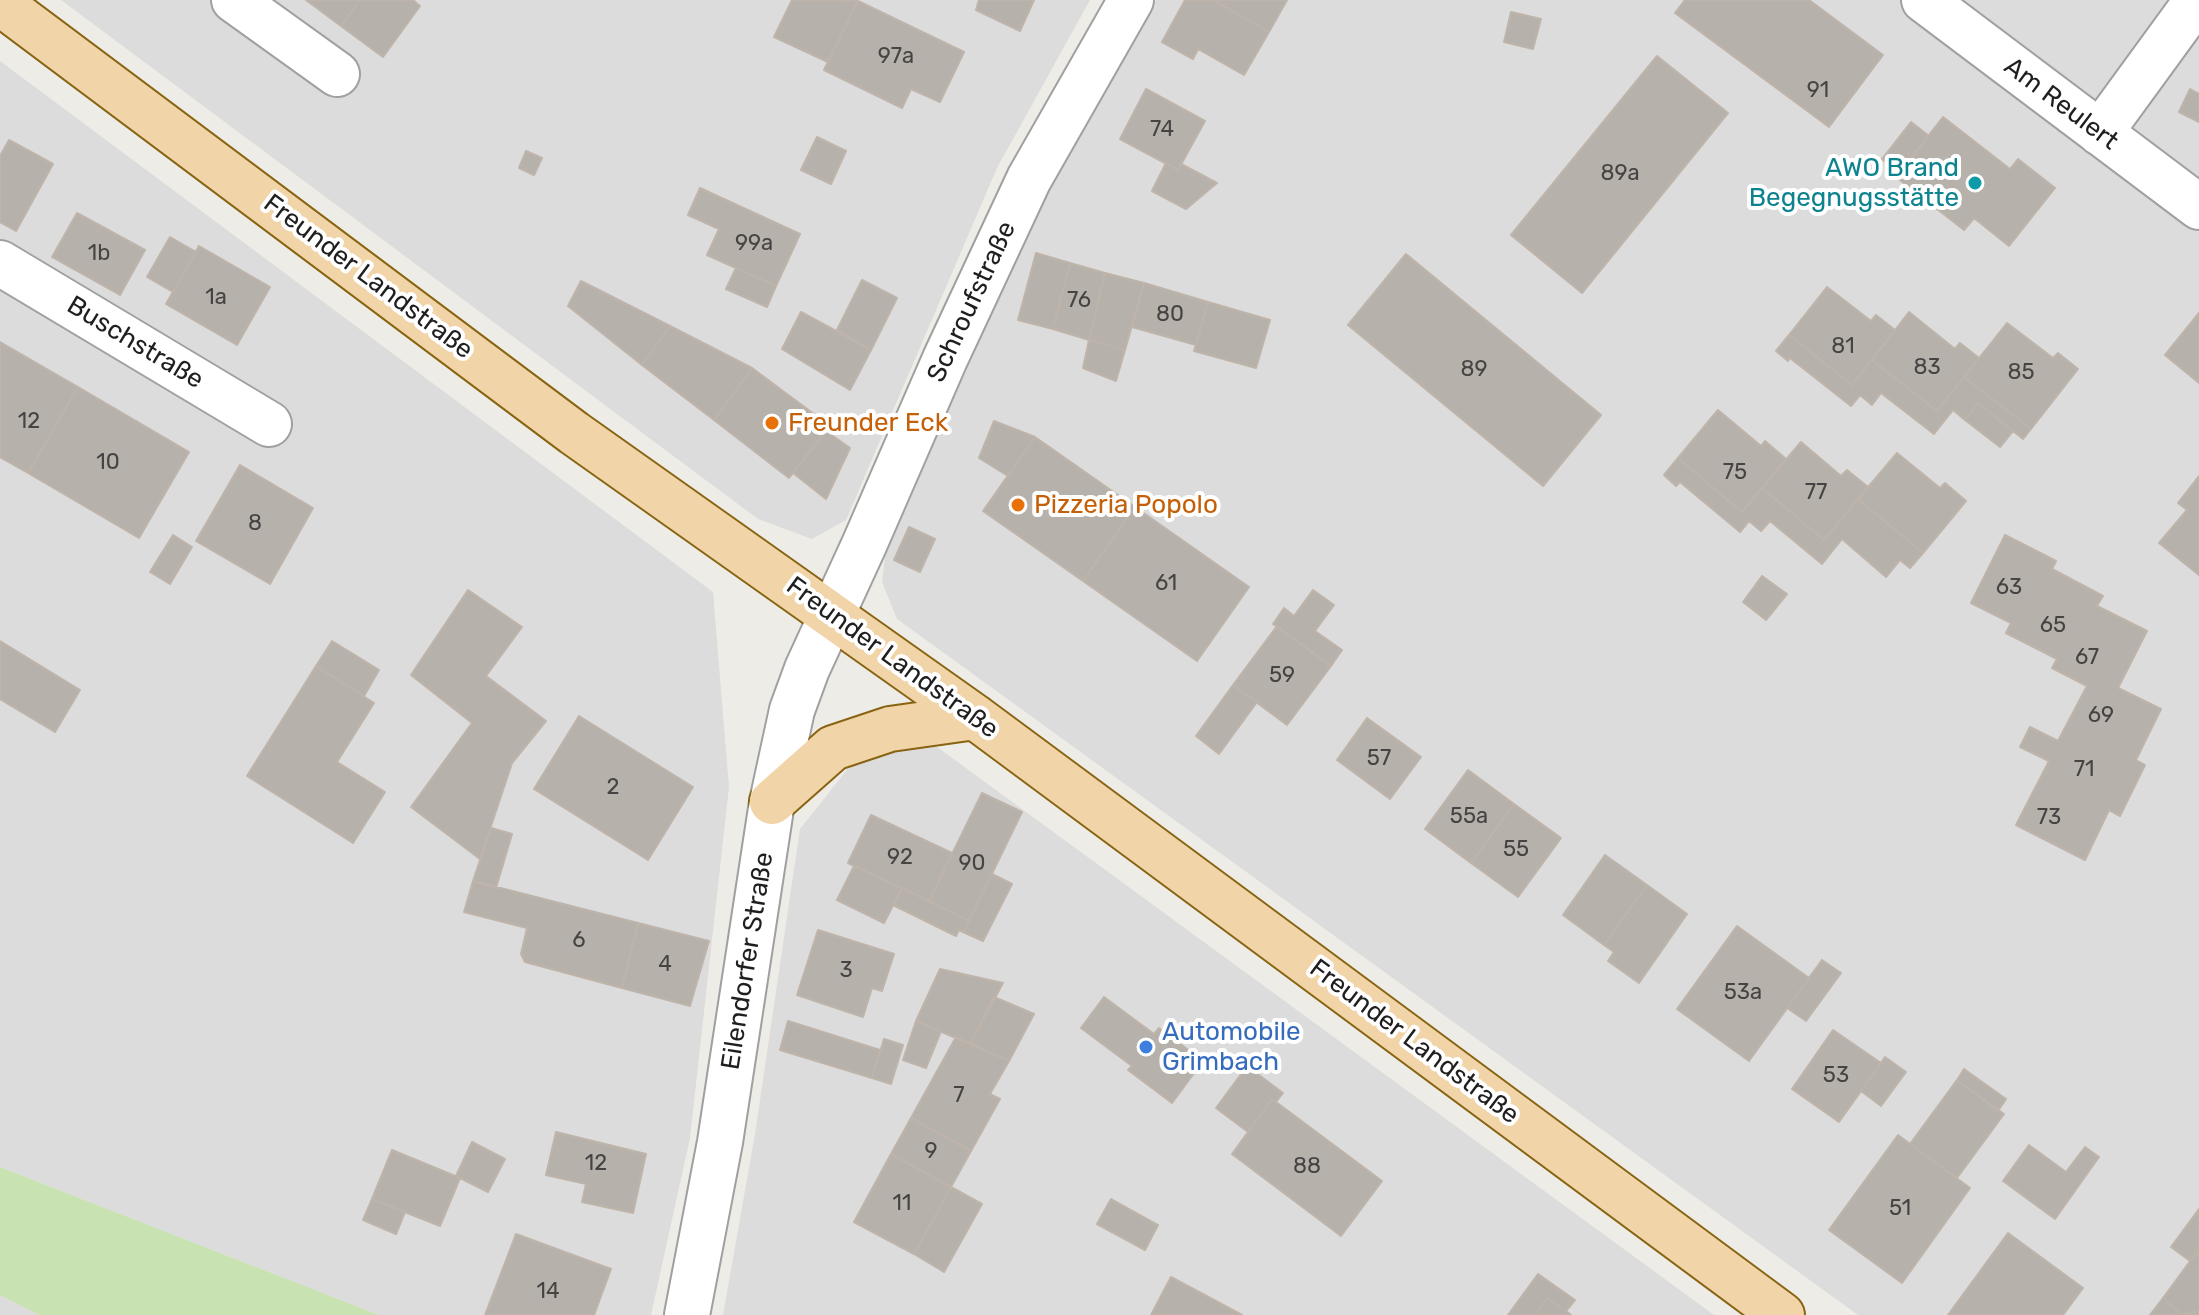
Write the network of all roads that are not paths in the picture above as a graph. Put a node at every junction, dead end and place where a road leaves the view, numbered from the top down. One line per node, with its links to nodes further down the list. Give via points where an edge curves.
1 (234, 0): 6 (street)
2 (1131, 0): 11 (street, Schroufstraße, via 1029,179)
3 (1924, 0): 7 (street, Am Reulert)
4 (2197, 0): 7 (street)
5 (0, 3): 11 (main road, Freunder Landstraße, via 574,433)
6 (337, 74)
7 (2100, 133): 8 (street, Am Reulert)
8 (2199, 207)
9 (0, 263): 10 (street, Buschstraße)
10 (269, 424)
11 (832, 613): 12 (main road, Freunder Landstraße); 13 (street, Eilendorfer Straße, via 792,710)
12 (975, 717): 13 (main road, via 890,729 833,748); 15 (main road, Freunder Landstraße)
13 (772, 802): 14 (street, Eilendorfer Straße, via 720,1142)
14 (687, 1315)
15 (1782, 1315)

